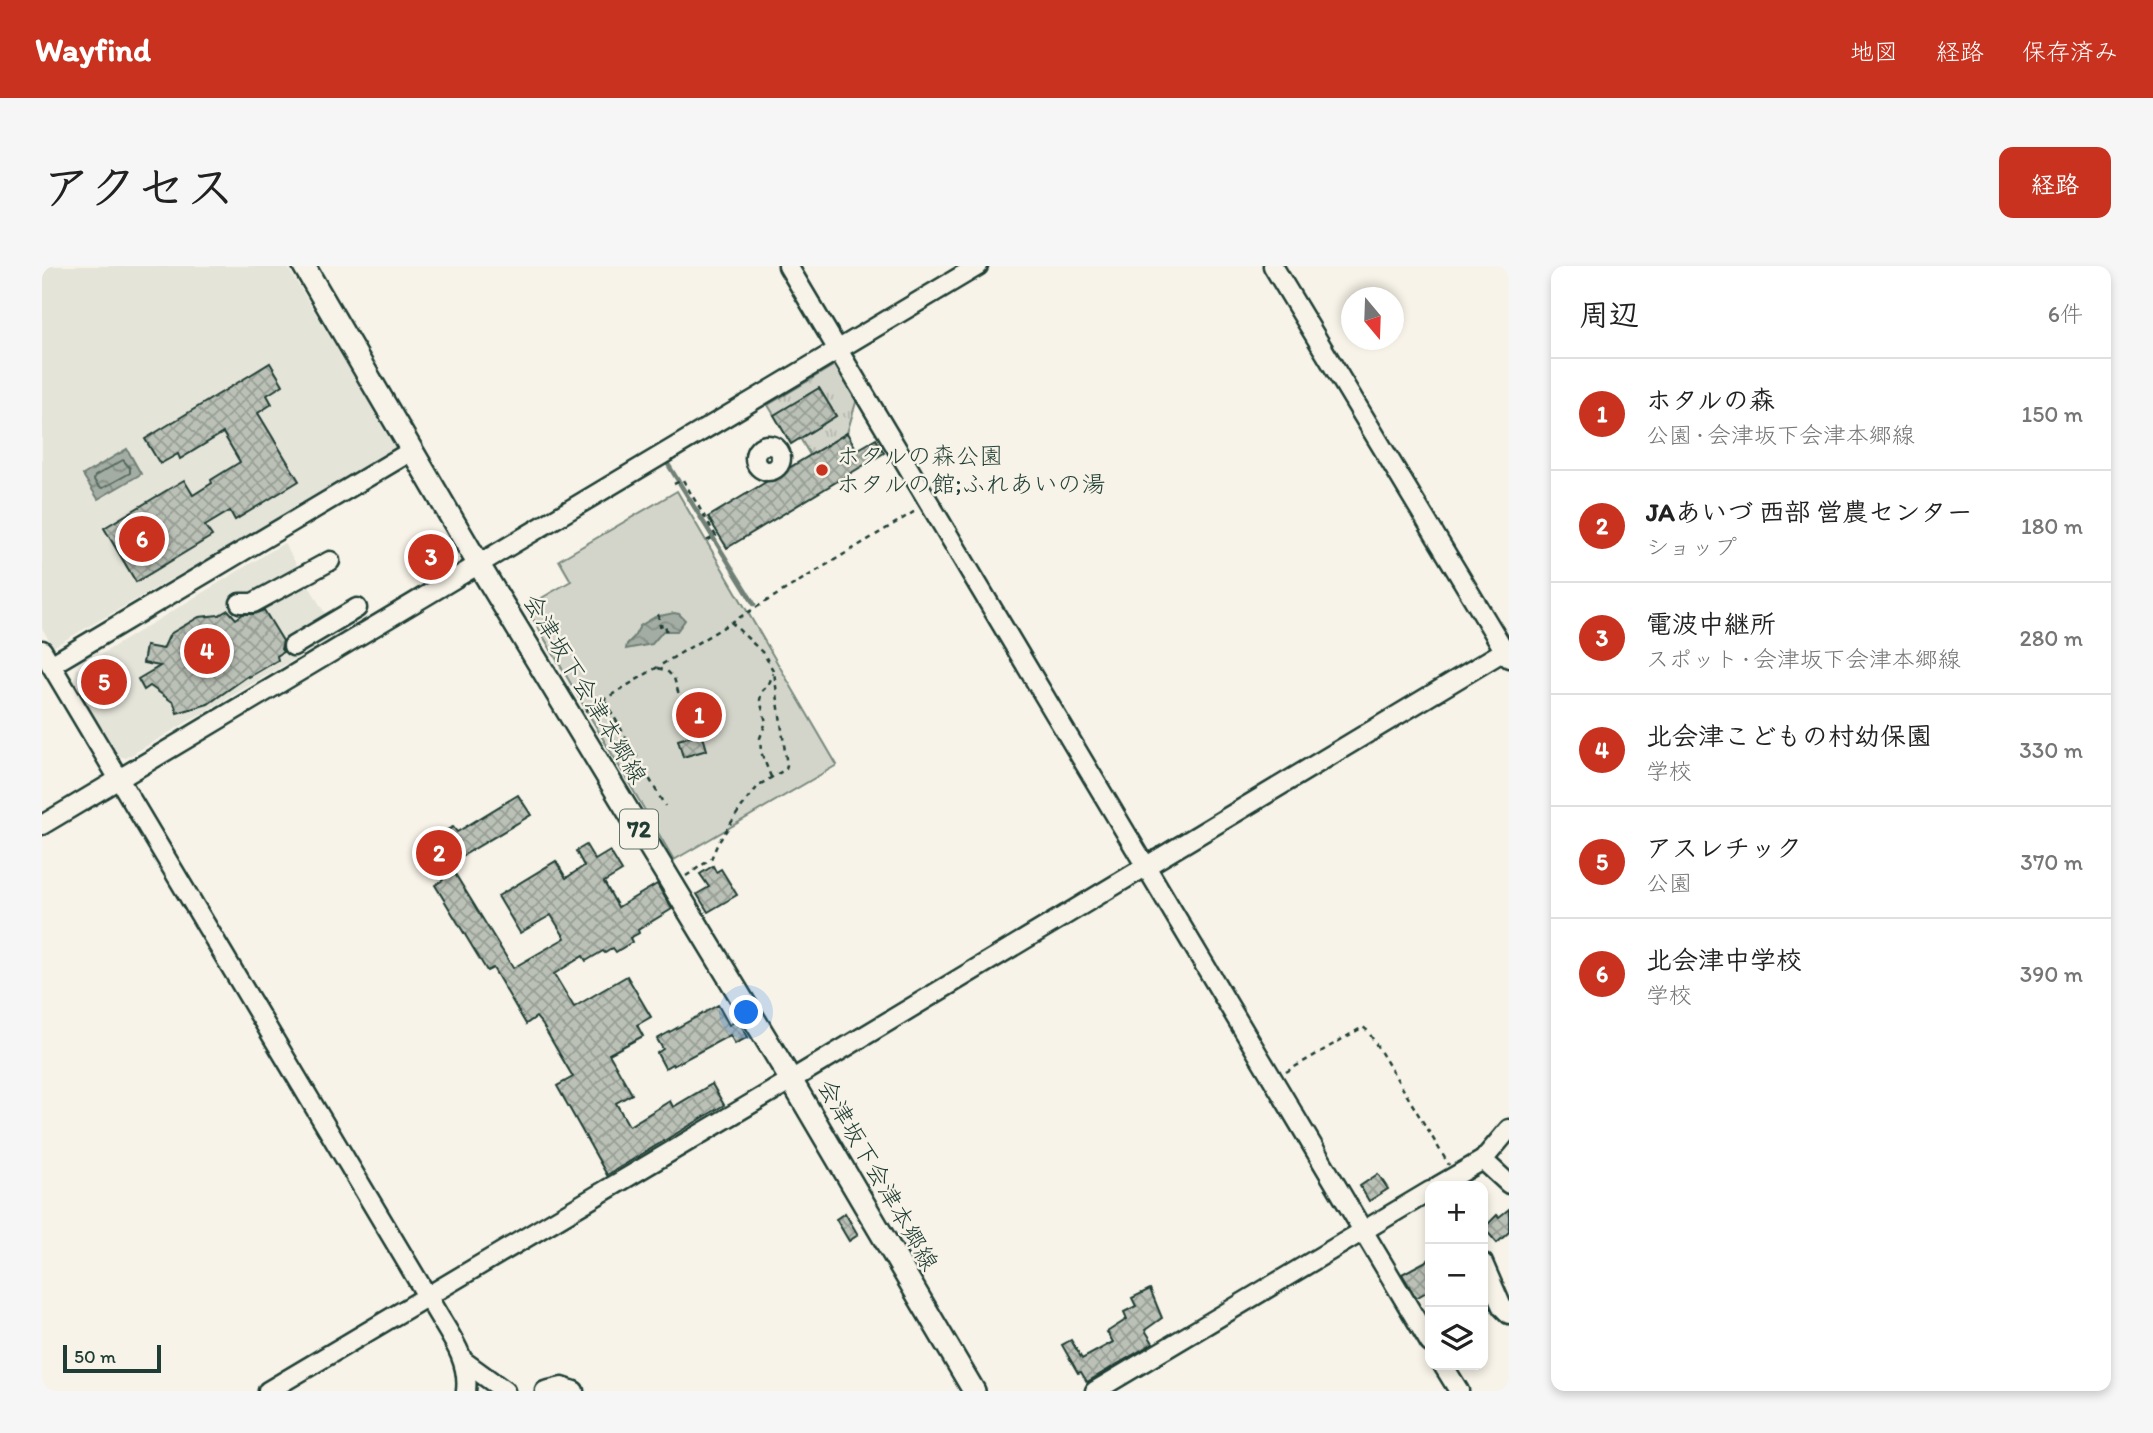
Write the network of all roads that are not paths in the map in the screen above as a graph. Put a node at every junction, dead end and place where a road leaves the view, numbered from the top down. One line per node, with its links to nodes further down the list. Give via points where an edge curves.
1 (304, 266): 6 (main road, 会津坂下会津本郷線 / 72)
2 (788, 266): 5 (street)
3 (978, 266): 5 (street)
4 (1273, 266): 12 (street)
5 (838, 350): 8 (street); 16 (street)
6 (413, 450): 8 (main road, 会津坂下会津本郷線 / 72); 13 (street)
7 (330, 561): 9 (street, via 253,603)
8 (479, 565): 14 (street); 17 (main road, 会津坂下会津本郷線 / 72)
9 (240, 603)
10 (357, 608): 11 (street)
11 (293, 646)
12 (1508, 652): 16 (street)
13 (46, 657): 14 (street)
14 (119, 779): 15 (street); 25 (street)
15 (42, 825)
16 (1147, 866): 17 (street); 23 (street)
17 (792, 1080): 25 (street); 35 (main road, 会津坂下会津本郷線 / 72)
18 (1509, 1129): 19 (street)
19 (1483, 1160): 20 (street); 21 (street)
20 (1447, 1181)
21 (1509, 1184)
22 (1425, 1194): 23 (street)
23 (1364, 1232): 27 (street); 36 (street)
24 (1488, 1275): 26 (street)
25 (427, 1296): 28 (street); 30 (street)
26 (1509, 1314)
27 (1425, 1335)
28 (465, 1362): 31 (street); 32 (street)
29 (1446, 1370): 37 (street)
30 (268, 1391)
31 (466, 1391)
32 (505, 1391)
33 (545, 1391): 34 (street, via 562,1387)
34 (575, 1391)
35 (974, 1391)
36 (1095, 1391)
37 (1459, 1391)

